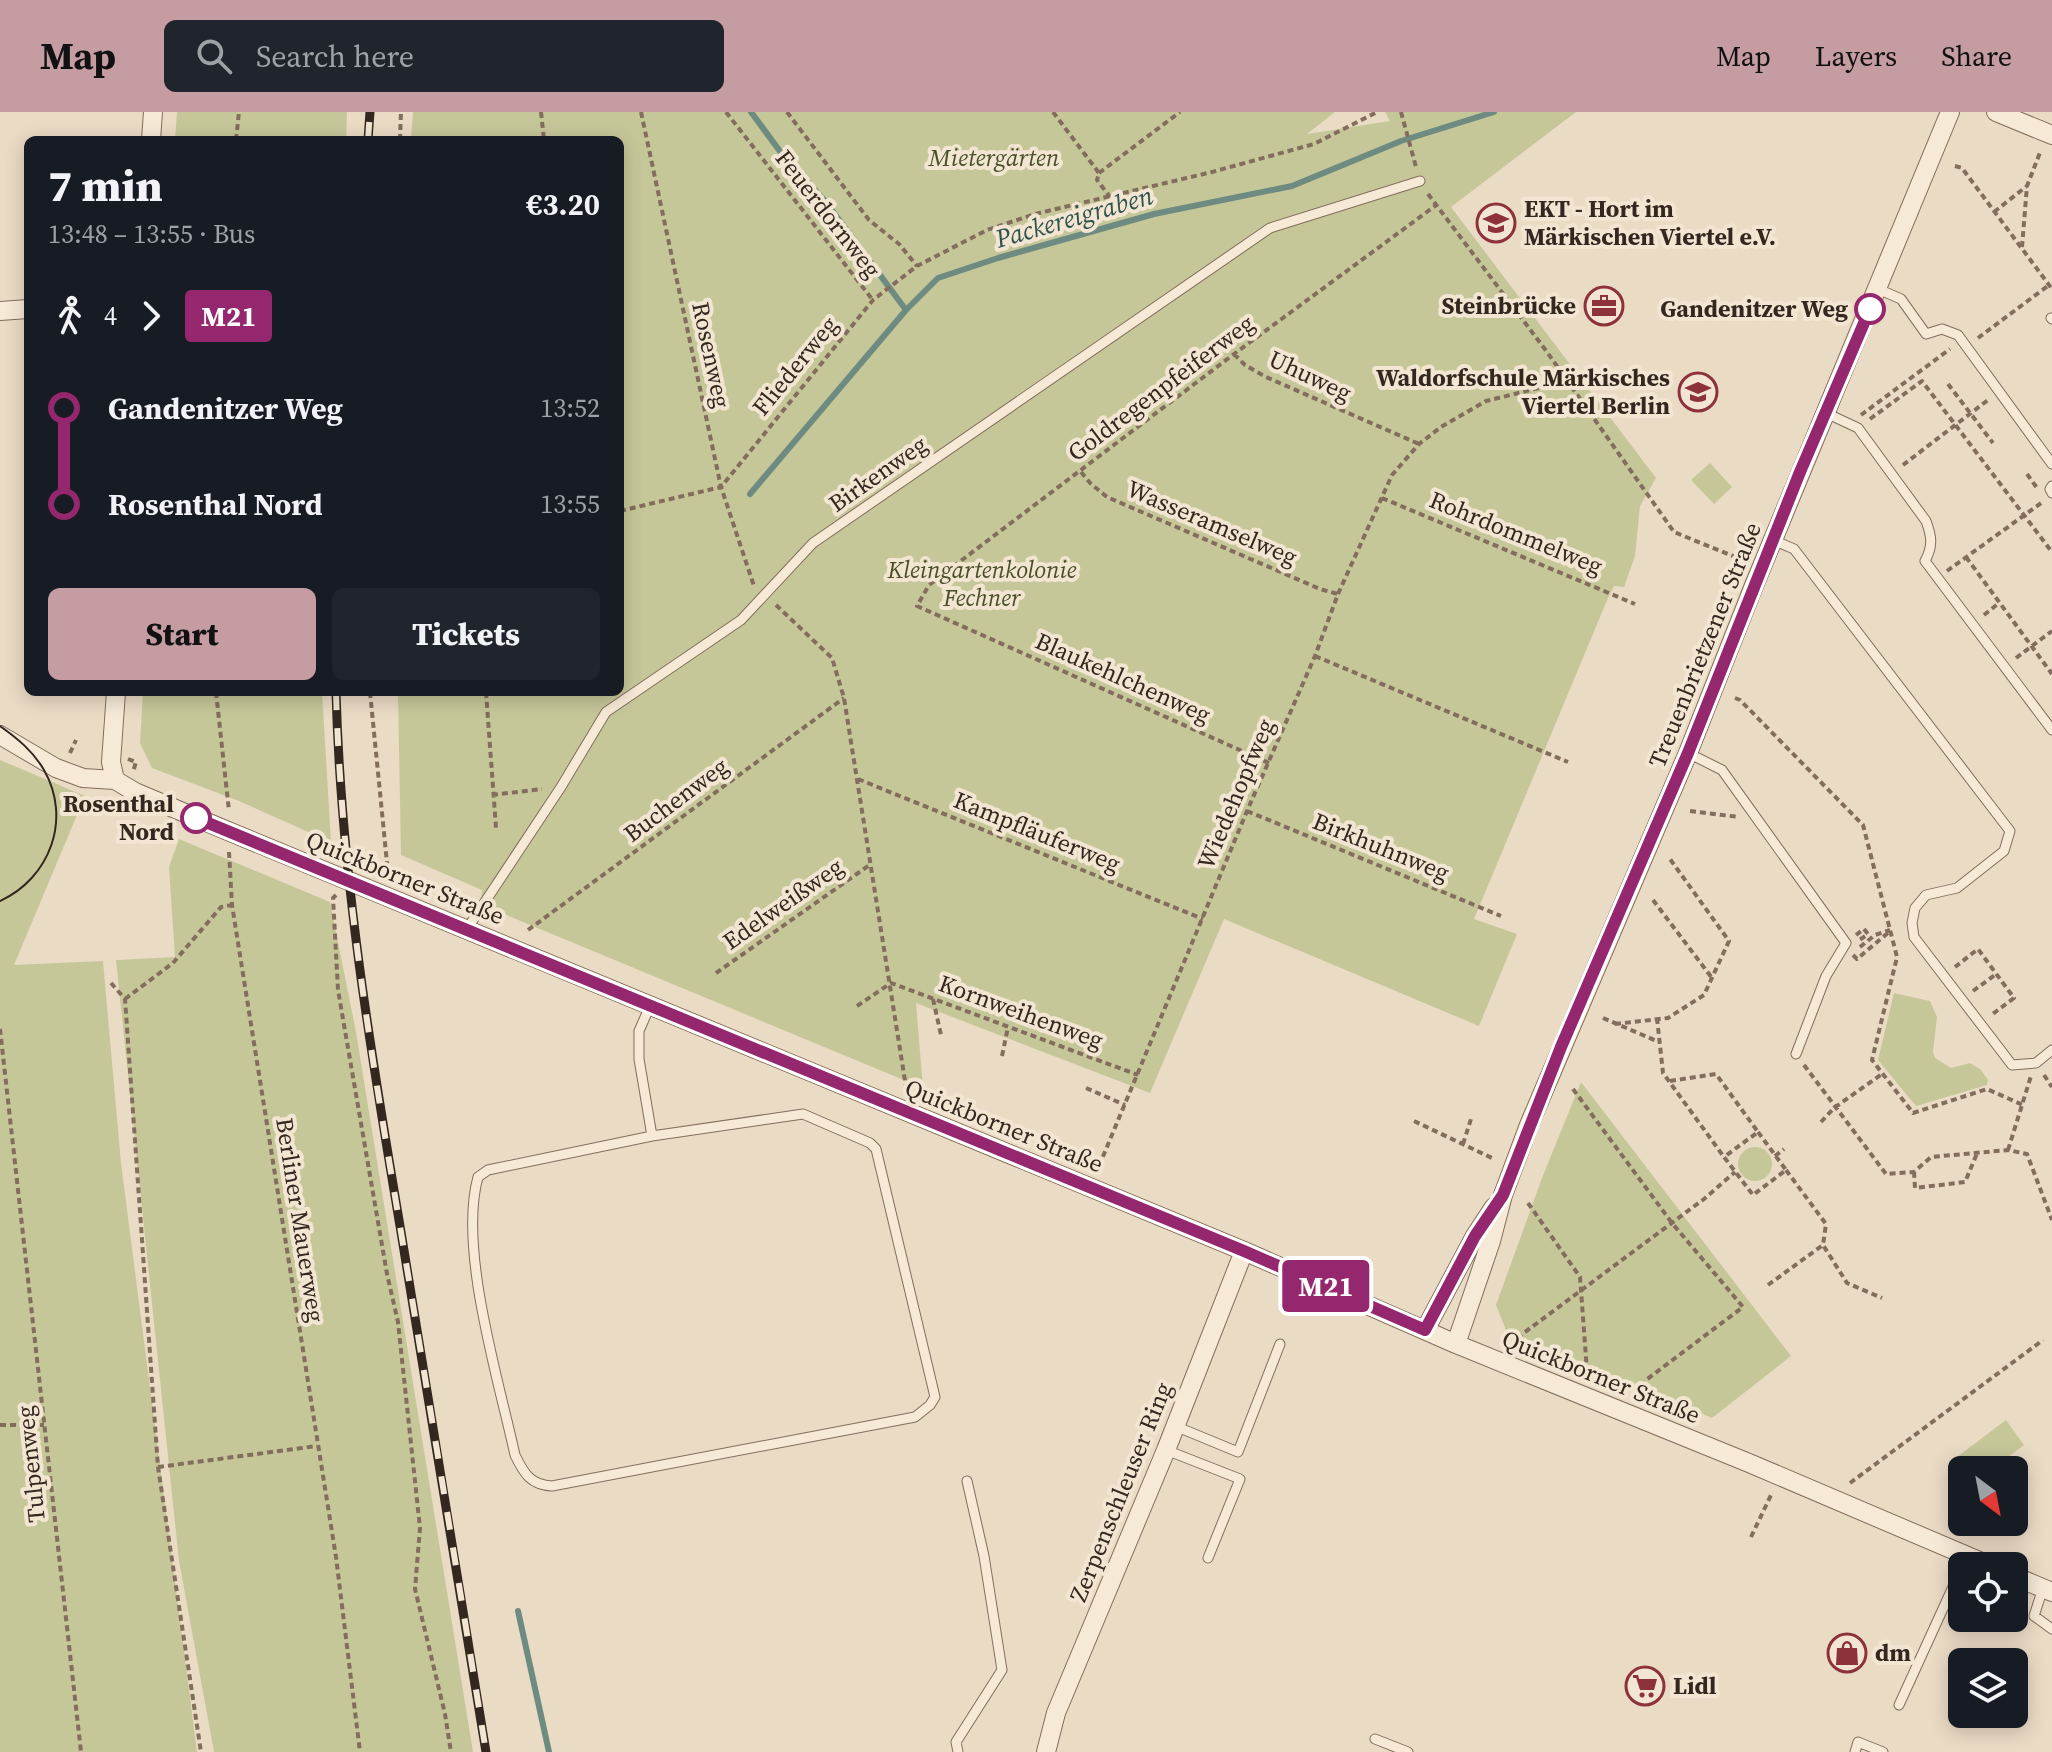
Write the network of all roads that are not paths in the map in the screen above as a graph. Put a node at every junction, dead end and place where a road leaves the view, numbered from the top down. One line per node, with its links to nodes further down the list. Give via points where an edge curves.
1 (153, 112): 5 (street)
2 (1950, 112): 7 (street, Treuenbrietzener Straße)
3 (1996, 112): 4 (street)
4 (2050, 134)
5 (151, 136)
6 (1420, 181): 20 (lane, Birkenweg, via 1270,228 813,543 741,620 606,712)
7 (1878, 289): 10 (street, Treuenbrietzener Straße); 11 (lane, via 1901,299 1926,334 1942,329 1958,335)
8 (24, 309): 9 (street)
9 (0, 311)
10 (1825, 413): 14 (street, Treuenbrietzener Straße); 16 (lane, via 1854,425 1891,474 1932,536 1925,561)
11 (2052, 464)
12 (2052, 486): 13 (lane)
13 (2049, 496)
14 (1773, 540): 18 (street, Treuenbrietzener Straße); 22 (lane, via 1794,549 2010,831 2004,851 1957,888 1926,895 1915,908 1914,937 2012,1065 2036,1063)
15 (116, 696): 19 (street, via 111,762)
16 (2052, 730)
17 (0, 735): 19 (street, Quickborner Straße, via 56,768 83,778)
18 (1688, 753): 23 (lane, via 1722,770 1846,943 1826,976); 25 (street, Treuenbrietzener Straße)
19 (115, 780): 20 (street, Quickborner Straße)
20 (467, 929): 21 (street, Quickborner Straße)
21 (650, 1006): 24 (lane, via 639,1031 639,1059); 26 (street, Quickborner Straße)
22 (2052, 1050)
23 (1796, 1054)
24 (652, 1136): 24 (lane, via 488,1170 478,1177 473,1247 482,1307 515,1455 524,1474 552,1486 915,1417 930,1405 935,1397 876,1149 870,1143 803,1114)
25 (1503, 1195): 27 (street, Treuenbrietzener Straße); 29 (street, Treuenbrietzener Straße)
26 (1244, 1251): 27 (street, Quickborner Straße); 30 (street, Zerpenschleuser Ring)
27 (1425, 1330): 29 (street, Quickborner Straße)
28 (1280, 1344): 30 (lane, via 1238,1452)
29 (1456, 1344): 33 (street, Quickborner Straße)
30 (1175, 1426): 31 (street, Zerpenschleuser Ring)
31 (1166, 1450): 34 (lane, via 1240,1479); 42 (street, Zerpenschleuser Ring, via 1056,1713)
32 (967, 1481): 41 (lane, via 1002,1670 956,1742)
33 (1957, 1552)
34 (1208, 1558)
35 (2028, 1582): 36 (street)
36 (2048, 1590): 38 (lane, via 2034,1616)
37 (1948, 1598): 39 (lane)
38 (2052, 1629)
39 (1899, 1705)
40 (1375, 1739): 43 (lane)
41 (958, 1752)
42 (1046, 1752)
43 (1408, 1752)
44 (1855, 1752): 45 (lane, via 1858,1742)
45 (1883, 1752)

